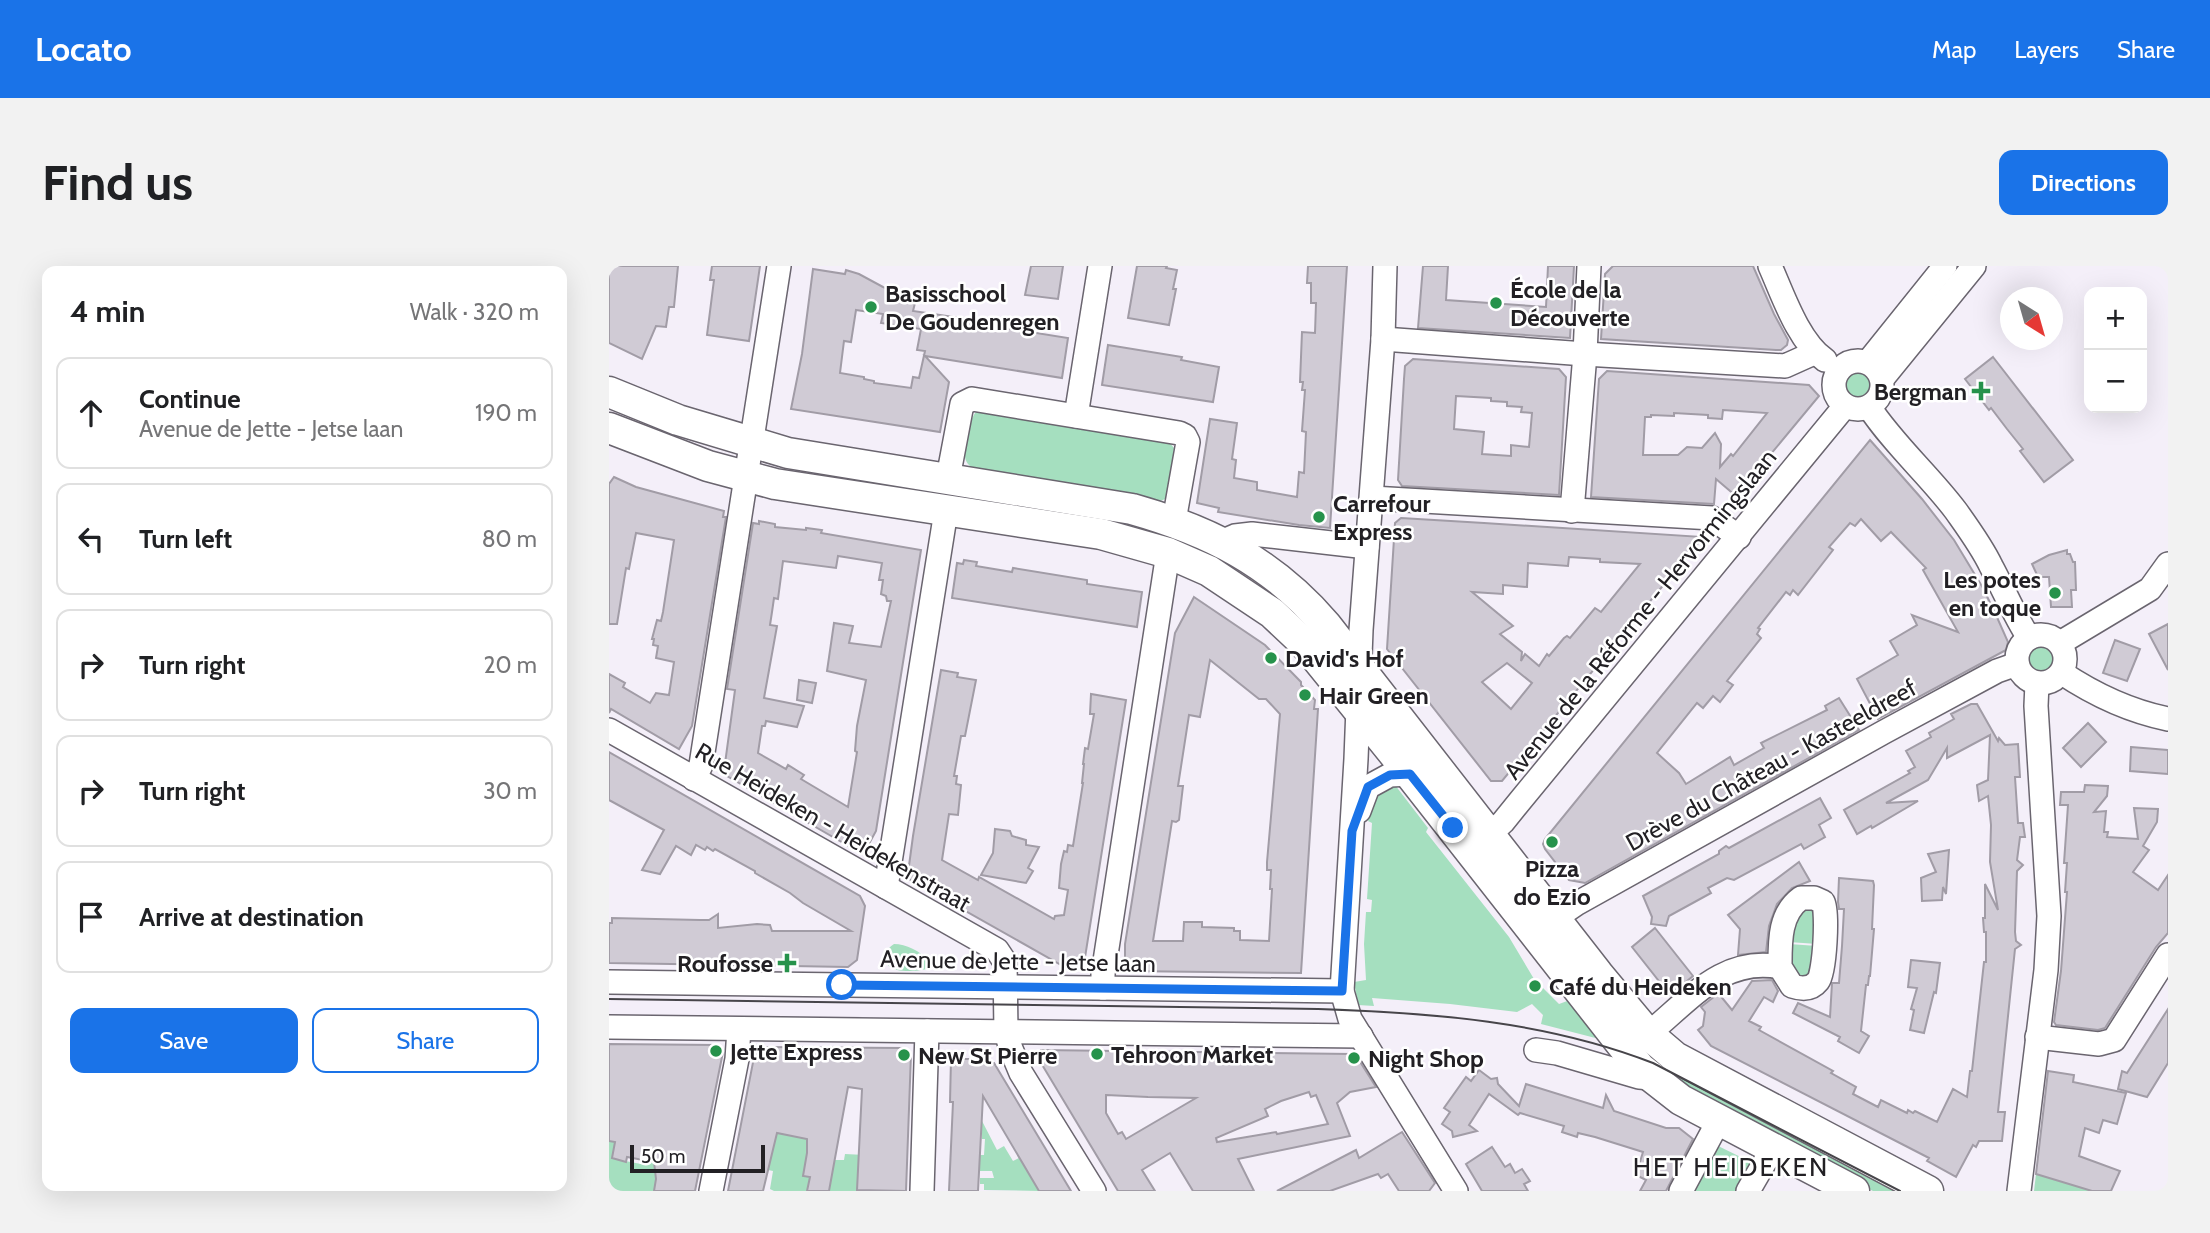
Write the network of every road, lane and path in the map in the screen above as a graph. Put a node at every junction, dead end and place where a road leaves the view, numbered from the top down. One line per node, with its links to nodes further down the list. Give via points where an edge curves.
1 (779, 266): 18 (street)
2 (1100, 266): 16 (street)
3 (1385, 266): 8 (street)
4 (1589, 266): 10 (street)
5 (1770, 266): 9 (street)
6 (1945, 266): 12 (street)
7 (1974, 266): 12 (street)
8 (1383, 339): 10 (street); 21 (street)
9 (1814, 353): 10 (street, via 1785,366); 11 (street)
10 (1585, 354): 23 (street)
11 (1838, 370): 12 (street, via 1852,361); 14 (street, via 1833,385)
12 (1875, 371): 15 (street, via 1880,395)
13 (609, 392): 18 (main road)
14 (1845, 406): 15 (street); 25 (street, Avenue de la Réforme - Hervormingslaan)
15 (1869, 407): 31 (street, via 1955,510 1990,563)
16 (1076, 416): 20 (street, via 972,399 962,404); 24 (street, via 1185,436 1188,442)
17 (609, 428): 19 (main road)
18 (752, 443): 19 (street); 20 (main road)
19 (746, 476): 22 (main road); 41 (street, via 701,765)
20 (948, 478): 24 (main road, via 1132,509)
21 (1372, 498): 23 (street); 27 (street)
22 (946, 511): 28 (main road, via 1101,534); 44 (street)
23 (1572, 511): 25 (street, via 1712,518)
24 (1174, 521): 26 (main road)
25 (1739, 537): 43 (street, Avenue de la Réforme - Hervormingslaan, via 1520,802)
26 (1221, 542): 27 (street, via 1252,534); 34 (main road, via 1251,559 1308,605)
27 (1367, 548): 34 (street)
28 (1168, 552): 37 (main road, via 1209,571 1272,613 1305,644); 50 (street)
29 (2168, 564): 30 (street)
30 (2159, 584): 32 (street)
31 (2029, 638): 32 (street, via 2042,634); 33 (street, via 2020,646)
32 (2060, 643): 35 (street, via 2066,661)
33 (2017, 664): 36 (street, via 2022,675); 45 (street, Drève du Château - Kasteeldreef, via 1884,732)
34 (1360, 668): 37 (street); 43 (main road)
35 (2062, 673): 36 (street, via 2051,682); 38 (street, via 2116,704)
36 (2037, 683): 57 (street, via 2049,916)
37 (1358, 710): 40 (main road); 42 (street)
38 (2168, 719)
39 (609, 730): 41 (street, Rue Heideken - Heidekenstraat)
40 (1410, 774): 42 (street, via 1390,775 1368,787); 43 (main road)
41 (695, 779): 44 (street, Rue Heideken - Heidekenstraat)
42 (1352, 831): 51 (street)
43 (1480, 843): 45 (main road); 58 (main road)
44 (886, 887): 49 (street, Rue Heideken - Heidekenstraat, via 997,950 1005,962)
45 (1554, 919): 58 (main road)
46 (2168, 955): 57 (street, via 2114,1040 2099,1044)
47 (1780, 967): 58 (street, via 1759,964 1728,971)
48 (609, 982): 49 (street, Avenue de Jette - Jetse laan)
49 (1006, 987): 50 (street, Avenue de Jette - Jetse laan); 55 (street, Rue Heideken - Heidekenstraat)
50 (1103, 988): 51 (street, Avenue de Jette - Jetse laan)
51 (1342, 991): 56 (street, via 1350,1019)
52 (609, 1027): 53 (street)
53 (739, 1029): 54 (street); 63 (street)
54 (927, 1031): 55 (street); 64 (street)
55 (1006, 1032): 56 (street); 65 (street, Rue Heideken - Heidekenstraat, via 1021,1073)
56 (1361, 1036): 66 (street)
57 (2037, 1037): 71 (street)
58 (1637, 1043): 60 (main road); 70 (main road, via 1675,1057)
59 (1536, 1050): 60 (street)
60 (1652, 1078): 61 (main road)
61 (1719, 1120): 62 (main road); 67 (street)
62 (1773, 1148): 68 (street); 69 (main road)
63 (711, 1191)
64 (922, 1191)
65 (1094, 1191)
66 (1456, 1191)
67 (1681, 1191)
68 (1748, 1191)
69 (1854, 1191)
70 (1928, 1191)
71 (2019, 1191)

